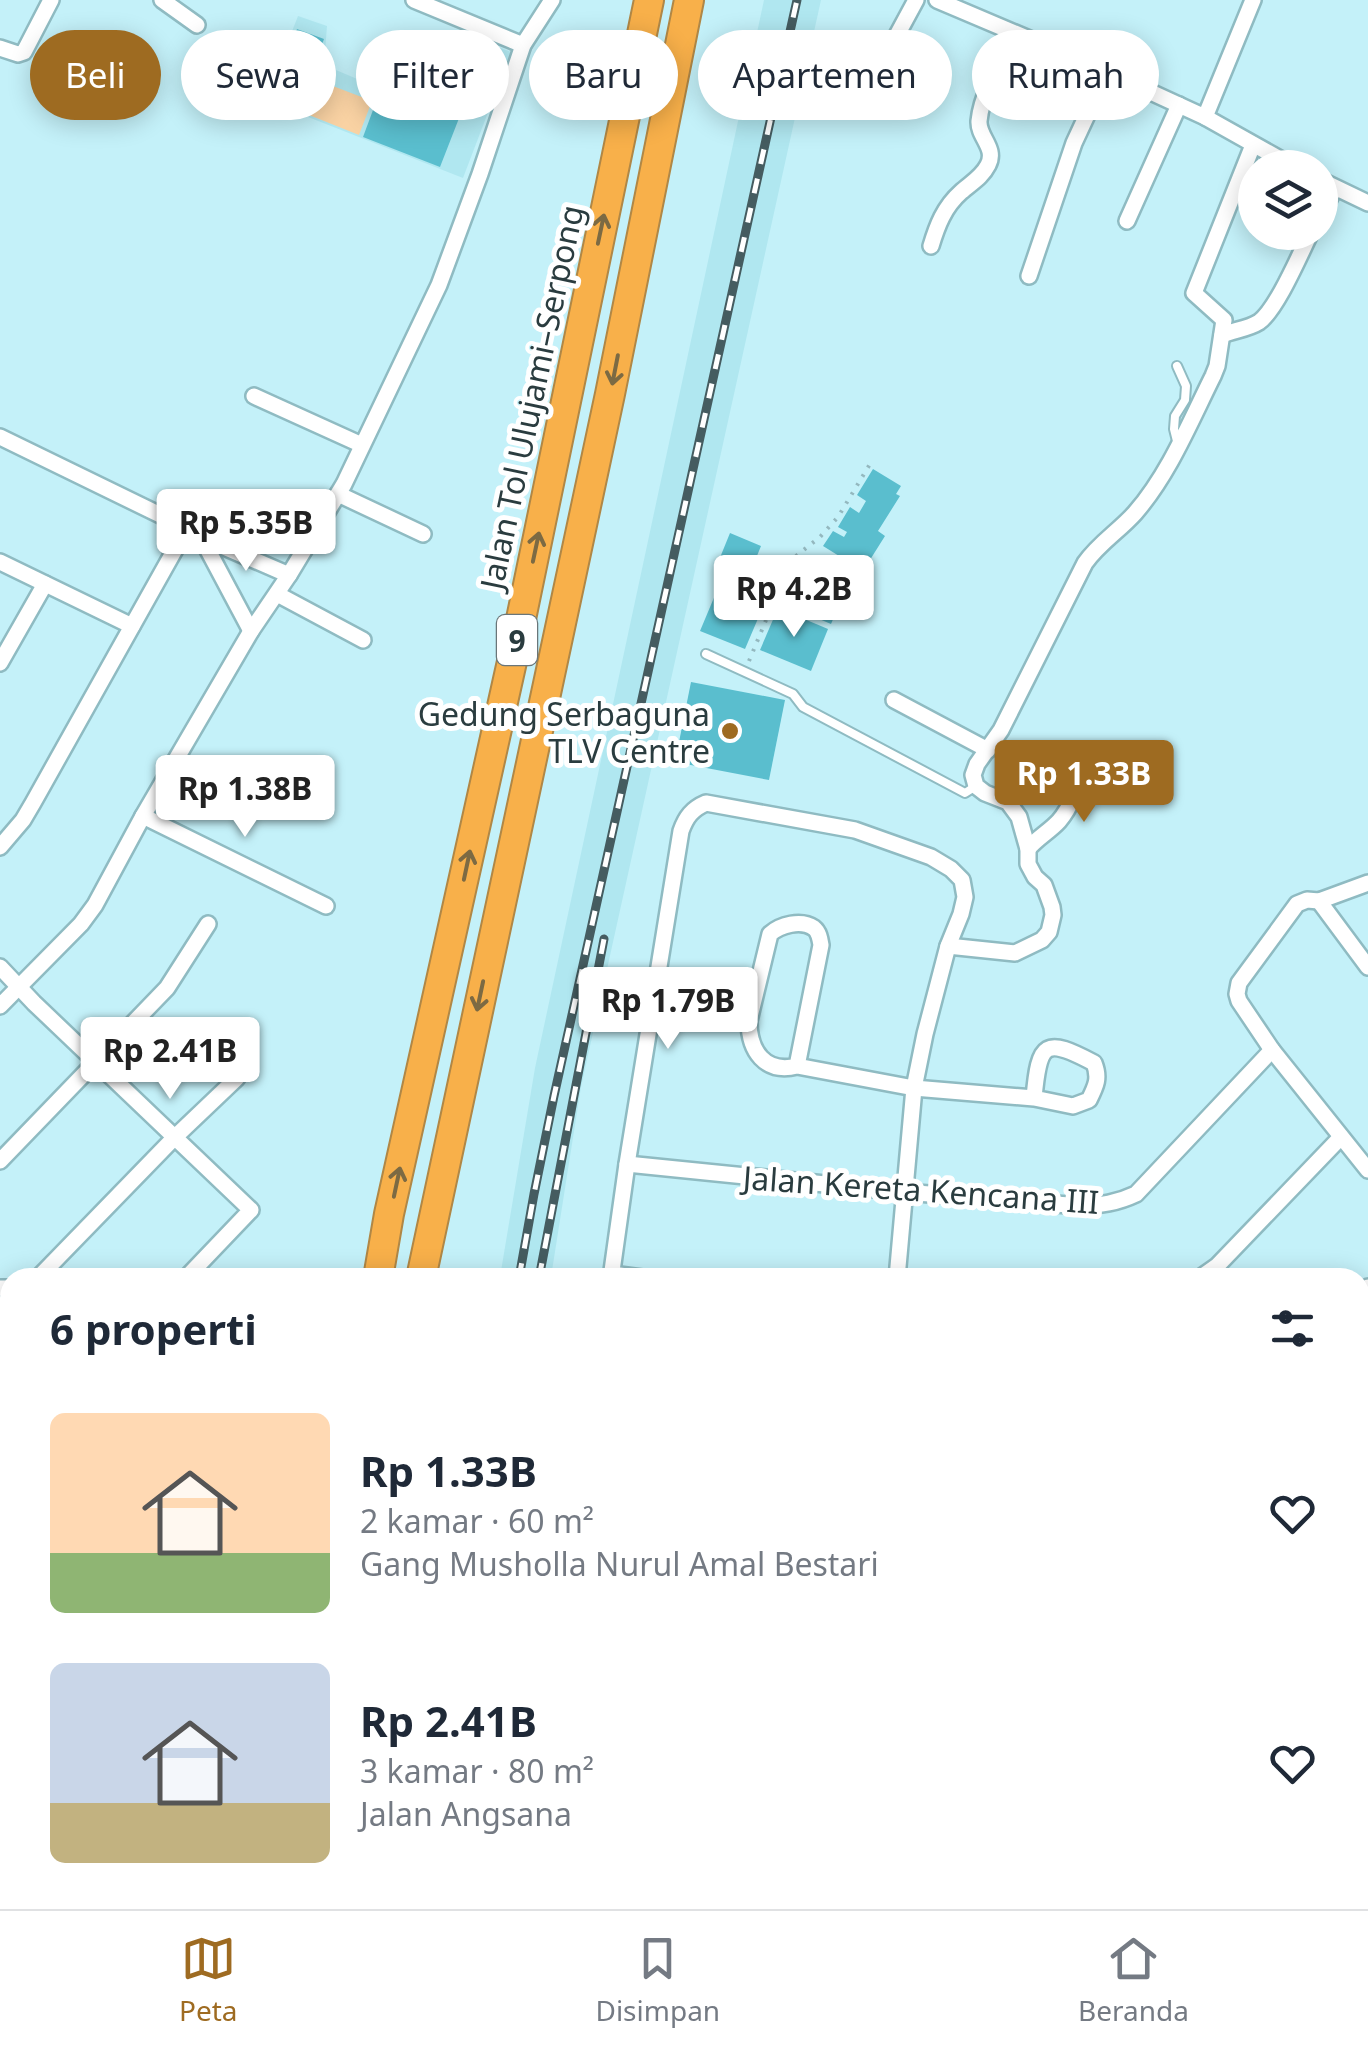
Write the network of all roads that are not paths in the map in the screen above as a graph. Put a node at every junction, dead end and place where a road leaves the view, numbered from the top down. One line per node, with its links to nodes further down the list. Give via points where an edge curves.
1 (51, 0): 15 (street, via 24,52)
2 (162, 0): 11 (street)
3 (414, 0): 14 (street)
4 (552, 0): 14 (street)
5 (648, 0): 77 (highway, Jalan Tol Ulujami–Serpong / 9, one-way to 5)
6 (689, 0): 78 (highway, 9, one-way to 78)
7 (916, 0): 12 (street)
8 (937, 0): 10 (street)
9 (1253, 0): 18 (street)
10 (972, 7): 13 (street)
11 (197, 25)
12 (900, 30)
13 (1009, 30)
14 (523, 45): 34 (street, via 440,285)
15 (0, 48)
16 (1159, 96): 17 (street)
17 (1179, 105): 18 (street); 25 (street)
18 (1205, 117): 21 (street)
19 (981, 120): 26 (street, via 991,158 945,210)
20 (1084, 120): 28 (street)
21 (1253, 145): 22 (street); 29 (street, via 1194,293 1222,316)
22 (1262, 150)
23 (1338, 189): 24 (street)
24 (1368, 203)
25 (1127, 221)
26 (930, 246)
27 (1302, 250): 29 (street, via 1263,318)
28 (1029, 276)
29 (1222, 335): 33 (street, via 1213,376)
30 (1178, 366): 33 (lane, via 1186,386 1175,416)
31 (254, 396): 34 (street)
32 (0, 437): 36 (street)
33 (1178, 445): 48 (street, via 1135,512 1085,563)
34 (362, 446): 35 (street)
35 (338, 494): 37 (street); 39 (street)
36 (194, 533): 39 (street); 42 (street); 43 (street)
37 (423, 534)
38 (0, 562): 40 (street)
39 (289, 574): 41 (street)
40 (45, 584): 42 (street); 46 (street)
41 (276, 594): 43 (street); 44 (street)
42 (132, 626): 52 (street, via 33,803)
43 (251, 631): 51 (street)
44 (362, 640)
45 (706, 654): 50 (lane, via 793,694 803,708 965,793)
46 (0, 663)
47 (894, 700): 48 (street)
48 (988, 750): 50 (street, via 975,770)
49 (1084, 766): 53 (street, via 1062,818)
50 (976, 786): 53 (street, via 1015,810)
51 (143, 816): 56 (street); 61 (street, via 82,924)
52 (2, 842)
53 (1028, 849): 58 (street, via 1030,869 1052,906 1049,932 1015,954)
54 (1368, 884): 55 (street)
55 (1319, 901): 59 (street); 63 (street, via 1297,904 1240,983 1239,1001)
56 (326, 906)
57 (208, 924): 64 (street, via 167,988)
58 (948, 946): 67 (street); 72 (street, via 965,897 951,869 855,830 706,803 696,807 681,831)
59 (1368, 967)
60 (0, 968): 61 (street)
61 (19, 987): 62 (street); 64 (street)
62 (0, 1006)
63 (1272, 1050): 69 (street); 74 (street, Jalan Kereta Kencana III, via 1136,1194 1120,1202 1081,1206)
64 (96, 1061): 70 (street); 71 (street)
65 (796, 1066): 65 (street, via 767,1064 749,1036 770,934 790,924 812,926 821,945); 67 (street)
66 (237, 1078): 70 (street)
67 (914, 1088): 68 (street); 74 (street)
68 (1034, 1098): 68 (street, via 1073,1106 1089,1100 1099,1074 1094,1063 1048,1048)
69 (1342, 1137): 73 (street); 81 (street)
70 (174, 1138): 75 (street); 76 (street, via 250,1212)
71 (0, 1161)
72 (626, 1164): 74 (street, Jalan Kereta Kencana III); 79 (street)
73 (1368, 1170)
74 (904, 1192): 80 (street)
75 (48, 1268)
76 (200, 1268)
77 (380, 1268)
78 (423, 1268)
79 (612, 1268)
80 (898, 1268)
81 (1213, 1268)

